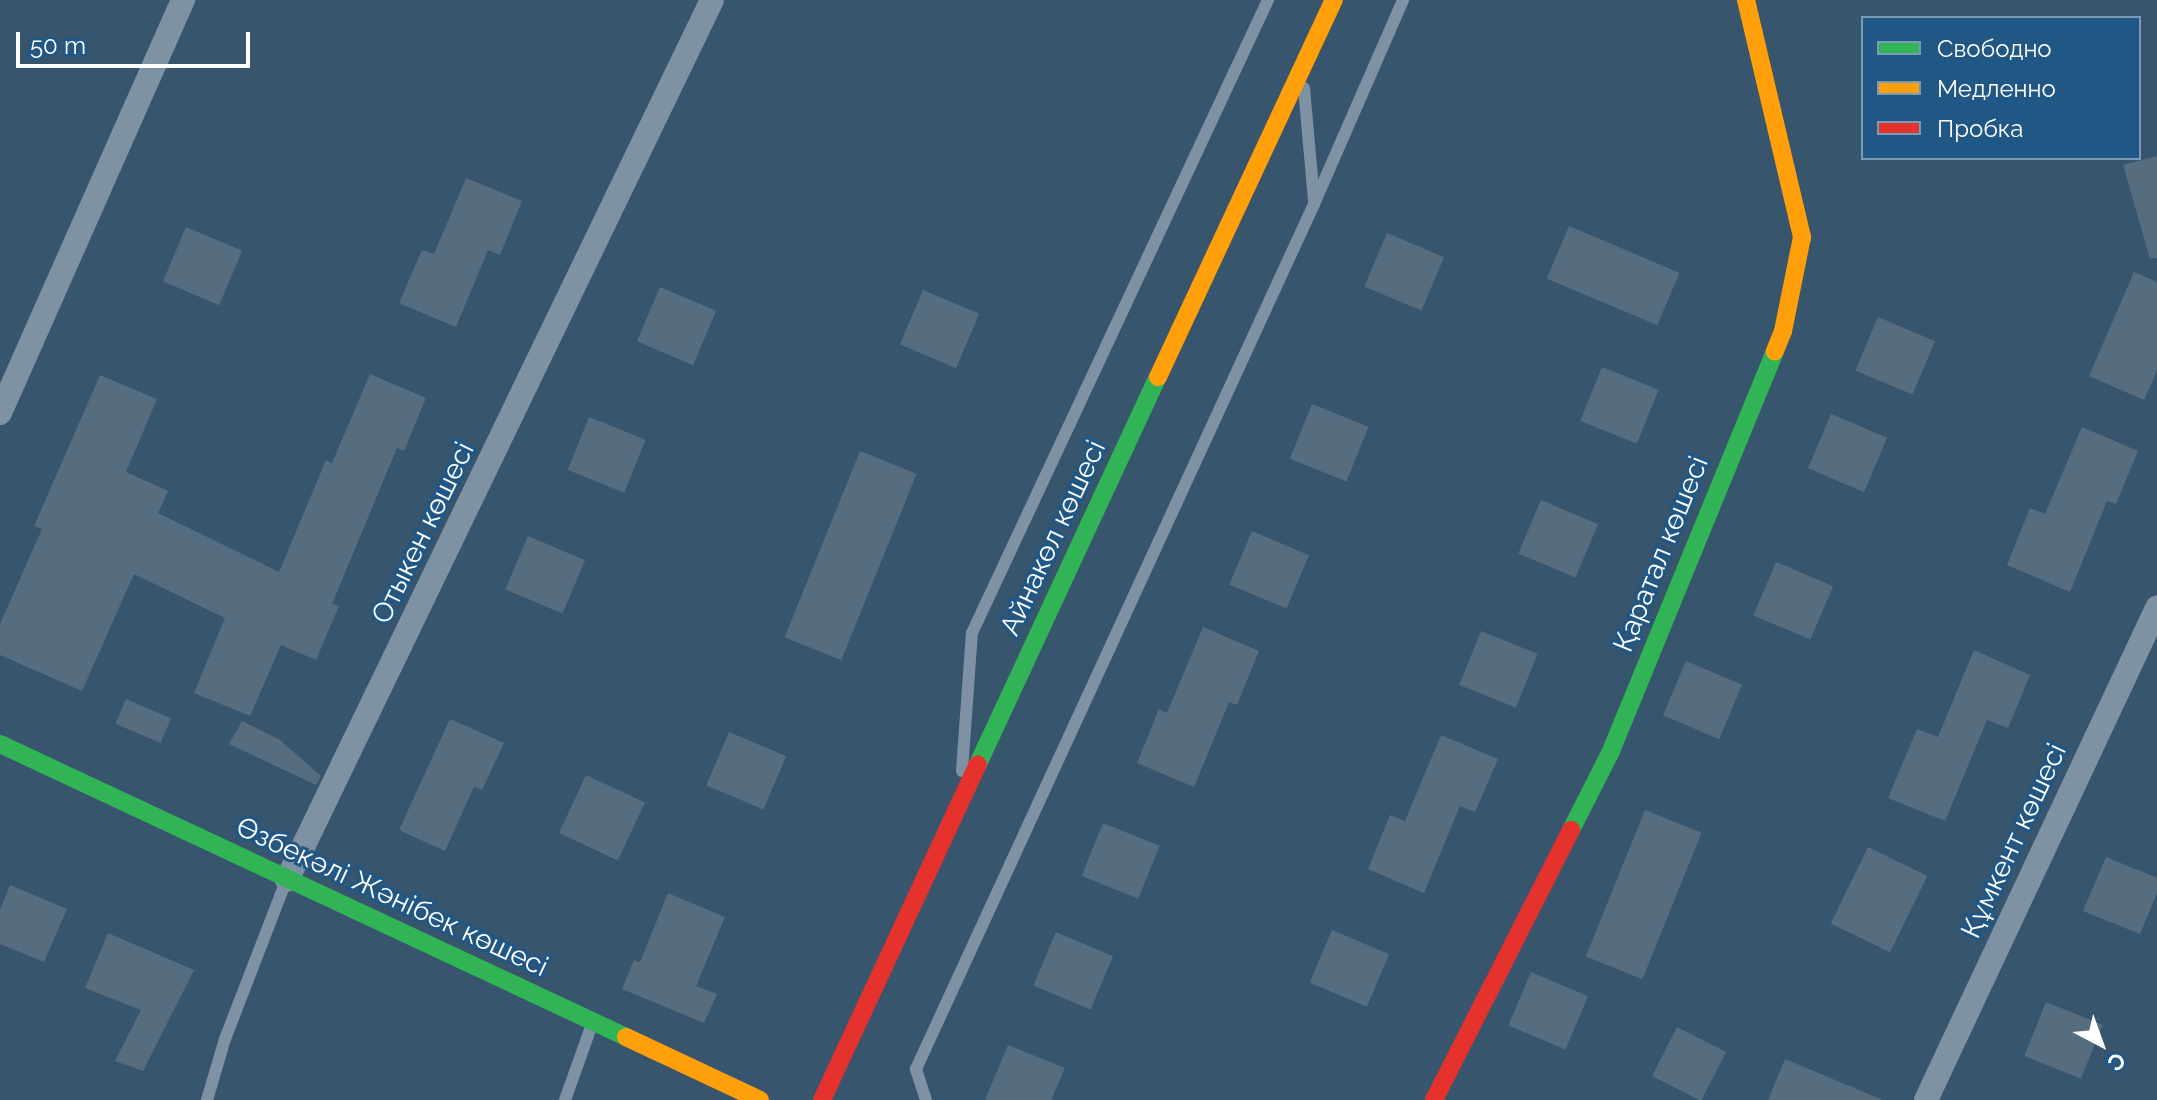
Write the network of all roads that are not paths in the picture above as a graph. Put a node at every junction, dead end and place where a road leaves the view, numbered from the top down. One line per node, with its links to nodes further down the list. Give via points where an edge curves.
1 (183, 0): 9 (street)
2 (712, 0): 13 (street, Отыкен көшесі)
3 (1268, 0): 12 (lane, via 972,633)
4 (1334, 0): 7 (street, Айнакөл көшесі)
5 (1403, 0): 8 (lane)
6 (1746, 0): 20 (street, Қаратал көшесі, via 1802,237 1783,331 1611,751)
7 (1302, 67): 8 (lane); 12 (street, Айнакөл көшесі)
8 (1314, 204): 19 (lane, via 916,1069)
9 (0, 413)
10 (2157, 608): 21 (street, Құмкент көшесі)
11 (0, 744): 13 (street, Өзбекәлі Жәнібек көшесі)
12 (959, 807): 18 (street, Айнакөл көшесі)
13 (287, 880): 14 (street, Өзбекәлі Жәнібек көшесі); 15 (lane, Отыкен көшесі)
14 (593, 1021): 16 (lane); 17 (street, Өзбекәлі Жәнібек көшесі)
15 (207, 1100)
16 (565, 1100)
17 (760, 1100)
18 (822, 1100)
19 (926, 1100)
20 (1434, 1100)
21 (1926, 1100)

